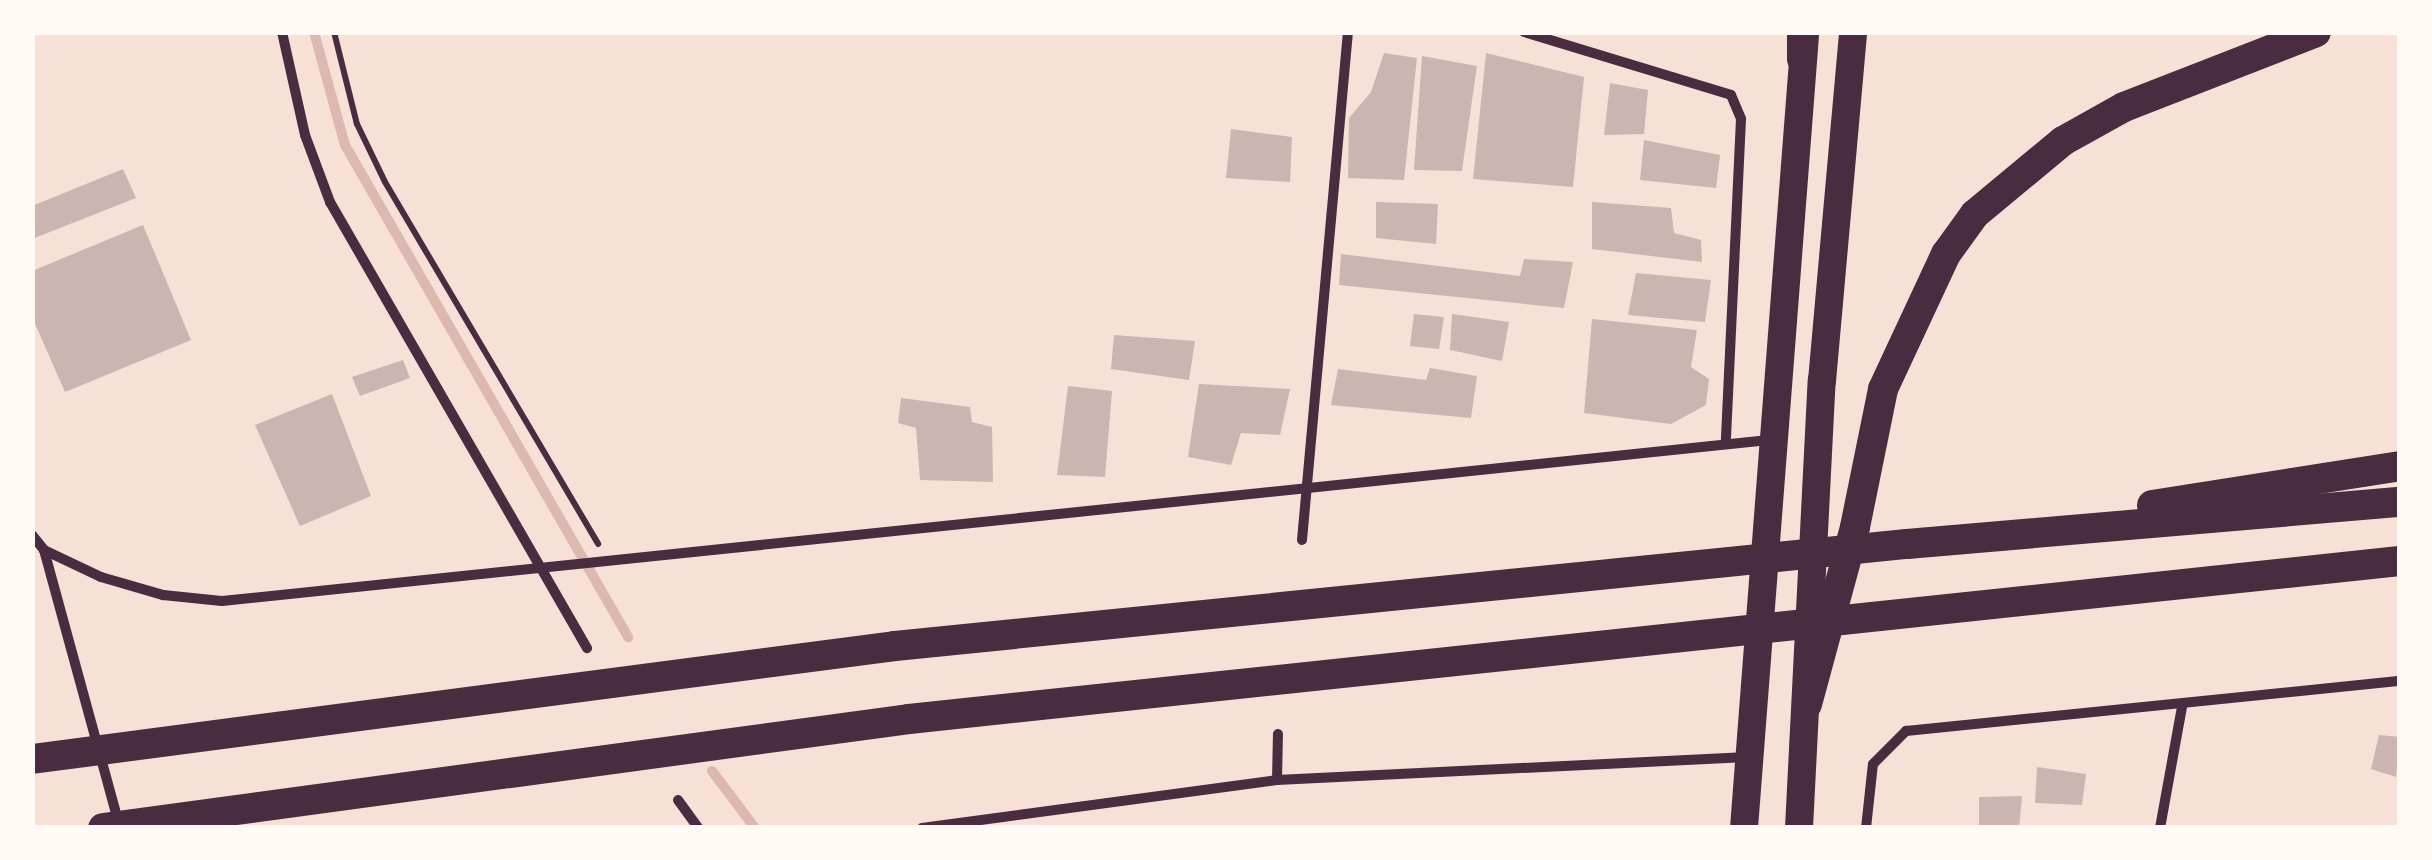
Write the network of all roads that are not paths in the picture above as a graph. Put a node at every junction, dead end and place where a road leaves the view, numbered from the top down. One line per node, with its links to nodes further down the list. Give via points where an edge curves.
1 (282, 32): 17 (street, via 330,202)
2 (1348, 32): 10 (street)
3 (1524, 32): 8 (street, via 1731,95 1741,119)
4 (1853, 32): 20 (highway, via 1822,380)
5 (2316, 32): 20 (highway, via 2124,107 2063,141 1975,214 1946,254 1883,388 1855,527)
6 (1803, 41): 7 (highway)
7 (1769, 440): 8 (street); 23 (highway)
8 (1726, 442): 10 (street)
9 (2400, 466): 14 (highway)
10 (1306, 484): 13 (street); 17 (street)
11 (2400, 502): 14 (highway)
12 (32, 535): 15 (street)
13 (1302, 540)
14 (1907, 544): 24 (highway, via 896,646)
15 (44, 550): 17 (street, via 162,596 222,601); 28 (street)
16 (2400, 562): 27 (highway, via 928,717)
17 (544, 570): 18 (street)
18 (587, 648)
19 (2400, 681): 21 (street)
20 (1807, 704): 32 (highway)
21 (2182, 707): 33 (street, via 1906,731 1873,764); 34 (street)
22 (1278, 734): 25 (street)
23 (1748, 758): 25 (street); 31 (highway)
24 (32, 759)
25 (1277, 780): 30 (street)
26 (678, 800): 29 (street)
27 (103, 828)
28 (120, 828)
29 (698, 828)
30 (922, 828)
31 (1744, 828)
32 (1799, 828)
33 (1866, 828)
34 (2160, 828)

